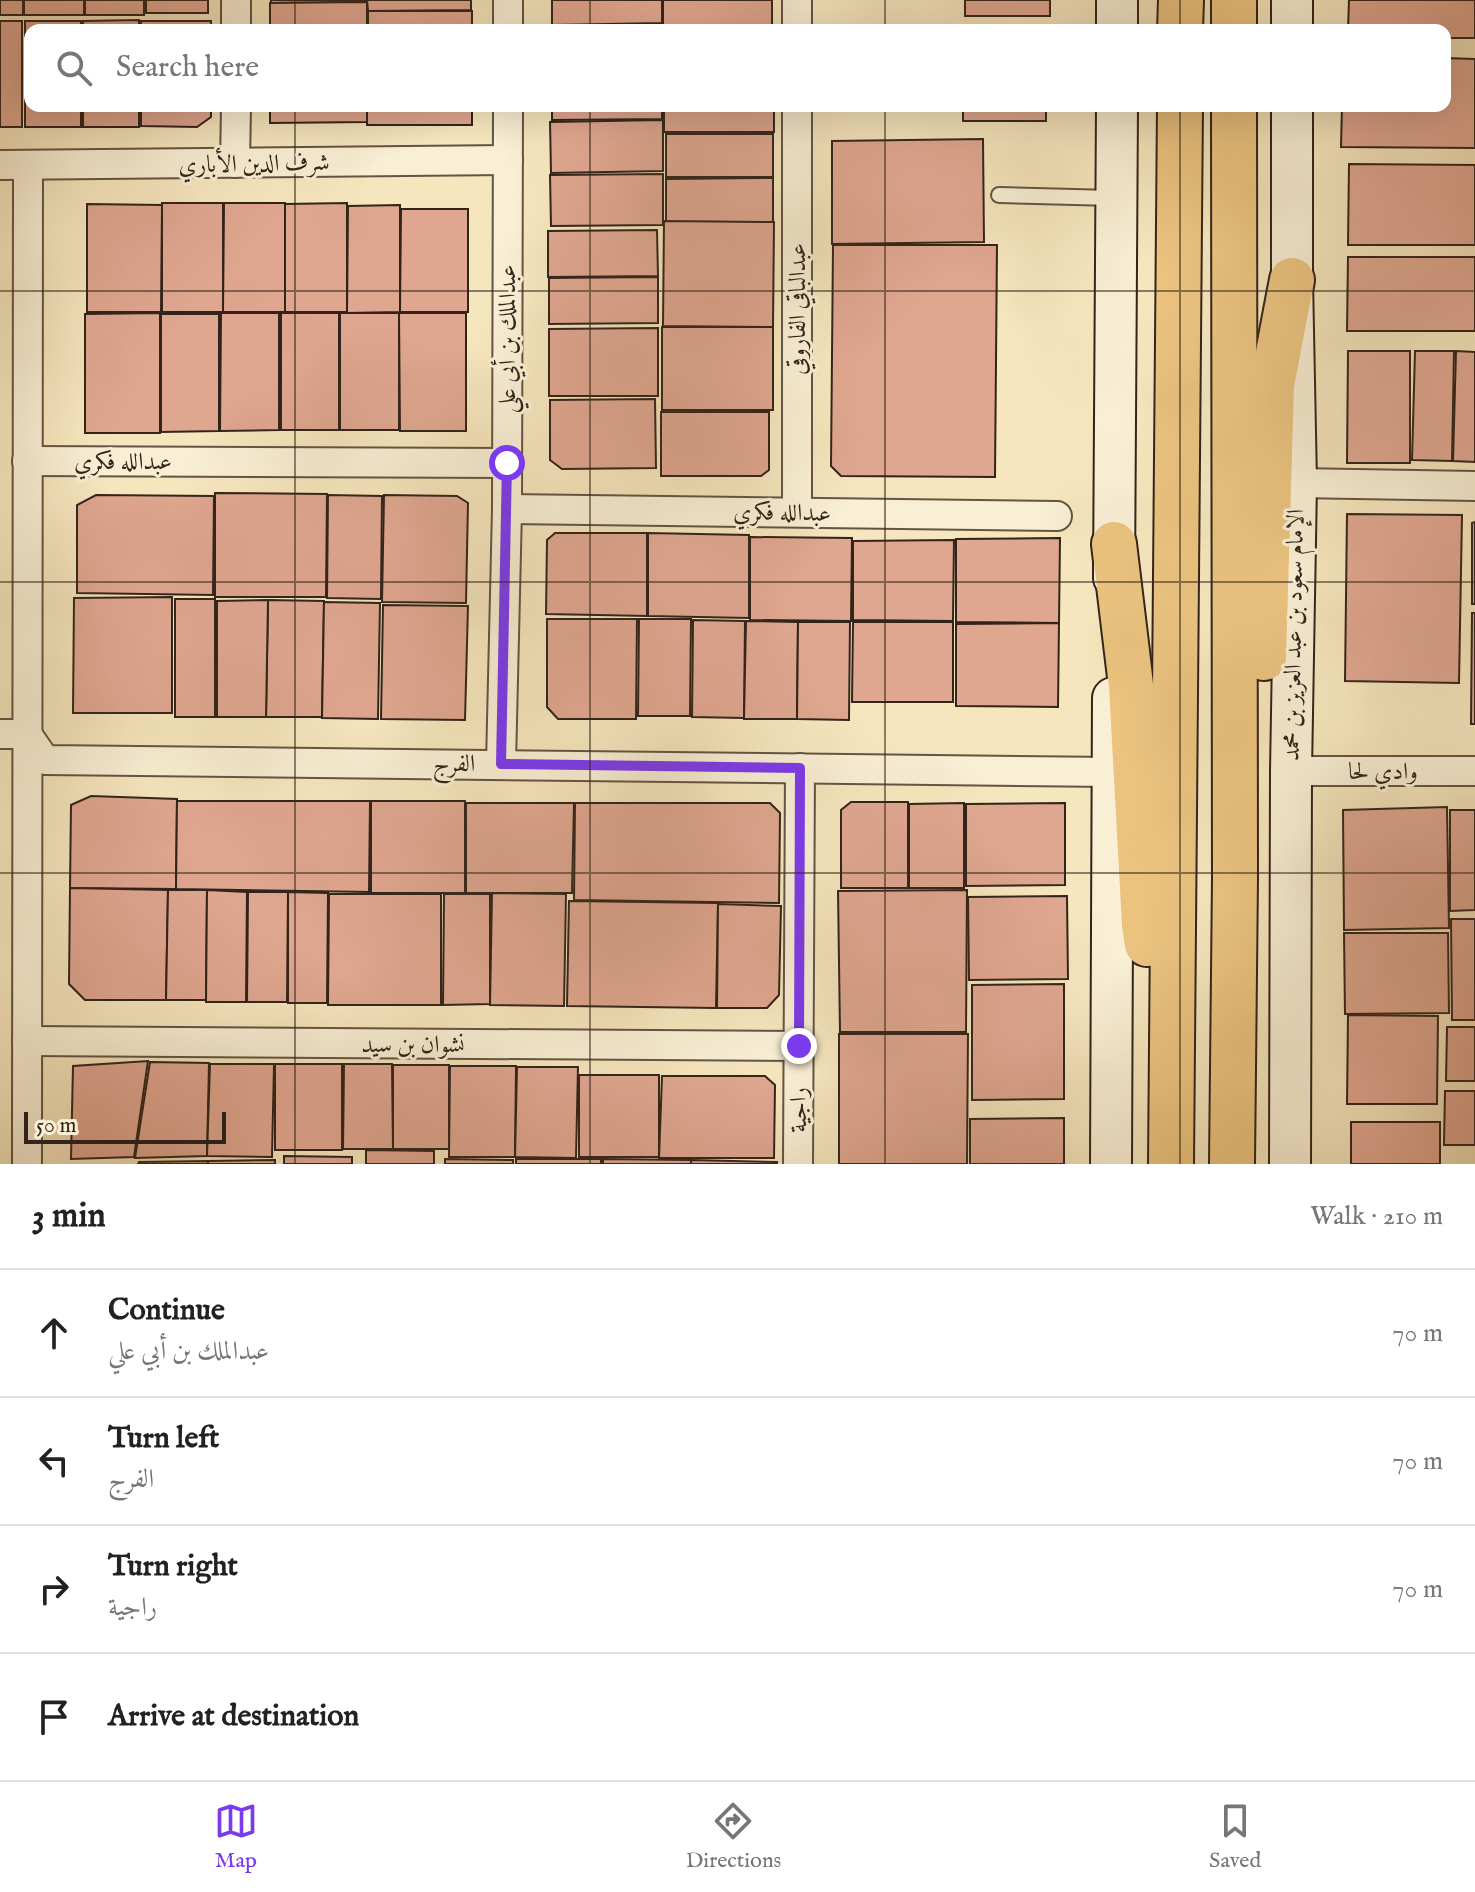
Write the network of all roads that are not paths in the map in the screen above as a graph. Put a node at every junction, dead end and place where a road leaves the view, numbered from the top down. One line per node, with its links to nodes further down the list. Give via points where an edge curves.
1 (236, 0): 8 (street)
2 (508, 0): 9 (street)
3 (797, 0): 10 (street)
4 (1117, 0): 11 (street)
5 (1181, 0): 12 (main road)
6 (1234, 0): 13 (main road)
7 (1292, 0): 14 (street)
8 (236, 24)
9 (508, 24)
10 (797, 24)
11 (1117, 24)
12 (1180, 24)
13 (1234, 24)
14 (1292, 24)
15 (236, 112): 23 (street)
16 (508, 112): 22 (street, عبدالملك بن أبي علي)
17 (797, 112): 33 (street, عبدالباقي الفاروقي)
18 (1117, 112): 26 (street)
19 (1180, 112): 45 (main road)
20 (1234, 112): 42 (main road)
21 (1292, 112): 27 (street, الإمام سعود بن عبد العزيز بن محمد)
22 (508, 160): 23 (street, شرف الدين الأباري); 29 (street, عبدالملك بن أبي علي)
23 (235, 163): 24 (street, شرف الدين الأباري)
24 (14, 165): 28 (street)
25 (999, 195): 26 (lane)
26 (1117, 198): 35 (street)
27 (1292, 280): 30 (street, الإمام سعود بن عبد العزيز بن محمد); 42 (main road, via 1272,385 1262,698)
28 (27, 461): 29 (street, عبدالله فكري); 36 (street)
29 (507, 463): 32 (street, عبدالملك بن أبي علي)
30 (1296, 483): 31 (street); 39 (street, الإمام سعود بن عبد العزيز بن محمد)
31 (1475, 486)
32 (507, 509): 33 (street, عبدالله فكري); 37 (street, عبدالملك بن أبي علي)
33 (797, 512): 34 (street, عبدالله فكري)
34 (1057, 516)
35 (1114, 544): 41 (street); 45 (main road, via 1131,685 1144,925)
36 (13, 734): 37 (street, الفرج, via 45,760); 43 (street)
37 (501, 764): 38 (street, الفرج)
38 (800, 768): 41 (street, الفرج); 44 (street, راجية)
39 (1291, 771): 40 (street, وادي لحا); 51 (street, الإمام سعود بن عبد العزيز بن محمد)
40 (1475, 771)
41 (1113, 772): 48 (street)
42 (1235, 878): 50 (main road)
43 (27, 1041): 44 (street, نشوان بن سيد); 46 (street)
44 (799, 1046): 47 (street, راجية)
45 (1171, 1079): 49 (main road)
46 (27, 1164)
47 (798, 1164)
48 (1111, 1164)
49 (1171, 1164)
50 (1232, 1164)
51 (1290, 1164)

